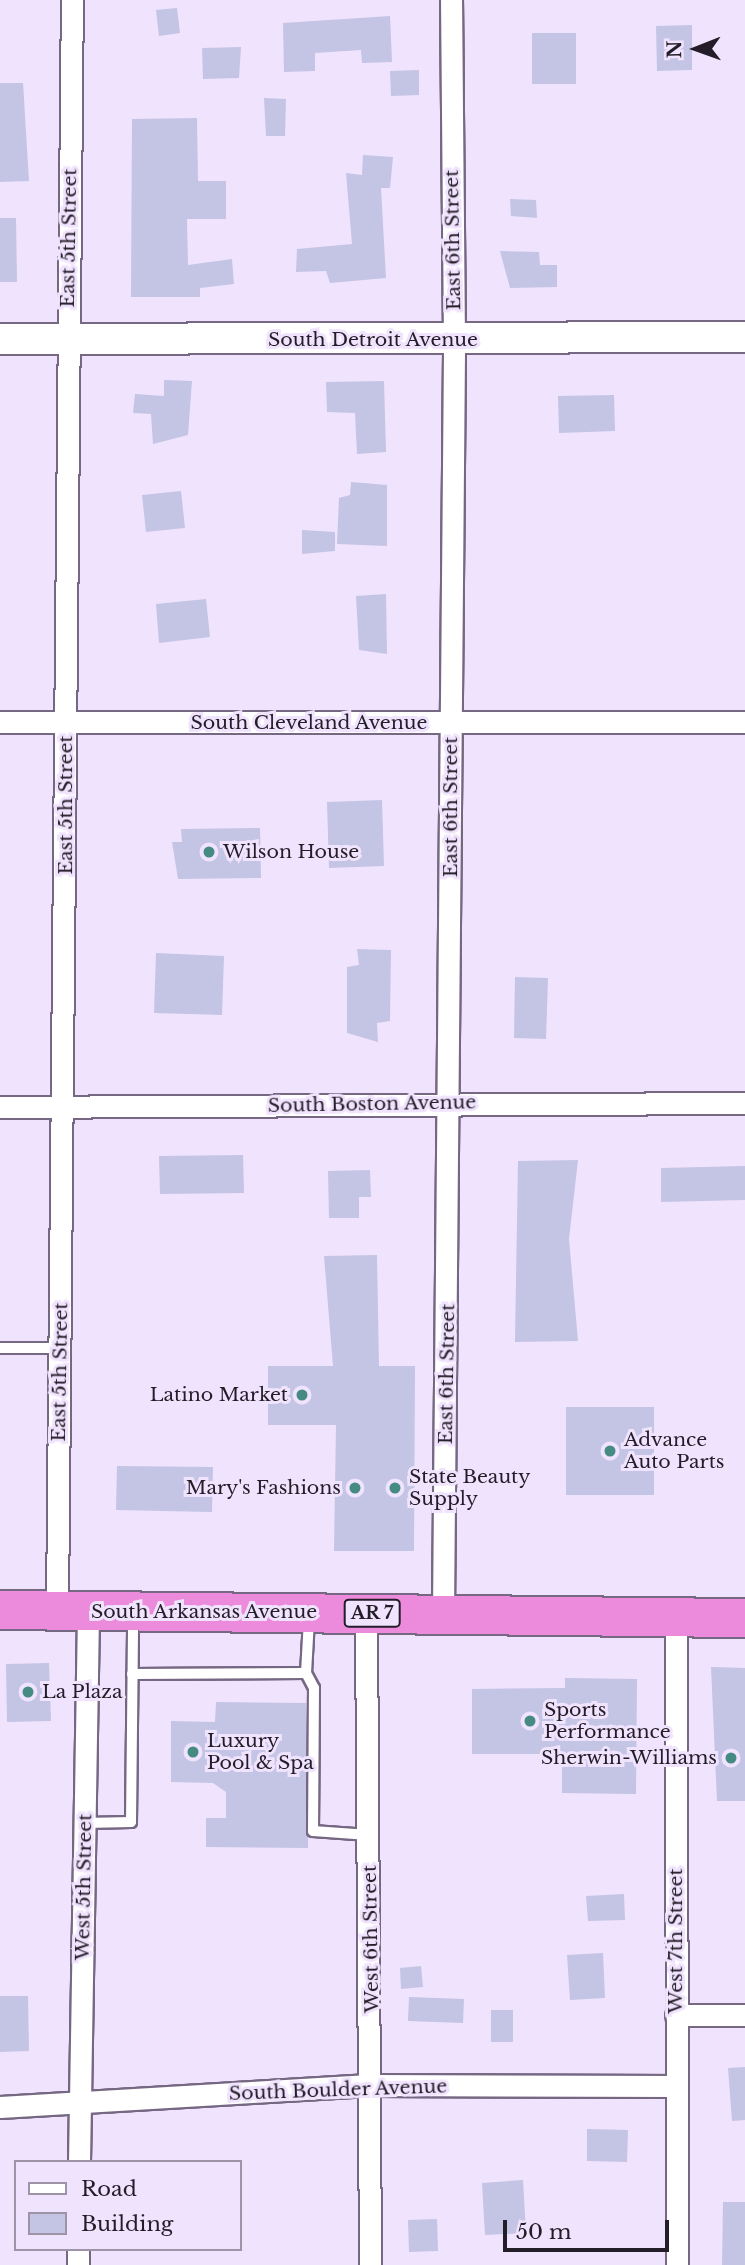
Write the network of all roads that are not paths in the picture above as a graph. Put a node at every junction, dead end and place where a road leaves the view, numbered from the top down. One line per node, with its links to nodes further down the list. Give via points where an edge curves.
1 (72, 0): 5 (street, East 5th Street)
2 (451, 0): 6 (street, East 6th Street)
3 (745, 337): 6 (street, South Detroit Avenue)
4 (0, 339): 5 (street, South Detroit Avenue)
5 (68, 340): 6 (street, South Detroit Avenue); 9 (street, East 5th Street)
6 (454, 340): 10 (street, East 6th Street)
7 (0, 722): 9 (street, South Cleveland Avenue)
8 (745, 722): 10 (street, South Cleveland Avenue)
9 (66, 723): 10 (street, South Cleveland Avenue); 14 (street, East 5th Street)
10 (451, 724): 11 (street, East 6th Street)
11 (451, 1103): 12 (street, South Boston Avenue); 14 (street, South Boston Avenue); 22 (street, East 6th Street)
12 (745, 1103)
13 (0, 1107): 14 (street, South Boston Avenue)
14 (64, 1108): 16 (street, East 5th Street)
15 (0, 1348): 16 (lane)
16 (61, 1348): 18 (street, East 5th Street)
17 (0, 1610): 18 (highway, South Arkansas Avenue / AR 7)
18 (73, 1611): 19 (highway, South Arkansas Avenue / AR 7); 27 (street, West 5th Street)
19 (133, 1612): 20 (highway, South Arkansas Avenue / AR 7); 26 (lane)
20 (309, 1613): 21 (highway, South Arkansas Avenue / AR 7); 25 (lane)
21 (366, 1613): 22 (highway, South Arkansas Avenue / AR 7); 28 (street, West 6th Street)
22 (443, 1614): 23 (highway, South Arkansas Avenue / AR 7)
23 (676, 1617): 24 (highway, South Arkansas Avenue / AR 7); 29 (street, West 7th Street)
24 (745, 1618)
25 (306, 1673): 26 (lane); 28 (lane, via 314,1688 313,1831)
26 (132, 1674): 27 (lane, via 131,1822)
27 (85, 1823): 33 (street, West 5th Street)
28 (369, 1835): 31 (street, West 6th Street)
29 (676, 2015): 30 (street); 32 (street, West 7th Street)
30 (745, 2015)
31 (373, 2085): 32 (street, South Boulder Avenue); 33 (street, South Boulder Avenue); 36 (street, West 6th Street)
32 (677, 2086): 37 (street, West 7th Street)
33 (80, 2104): 34 (street, South Boulder Avenue); 35 (street, West 5th Street)
34 (0, 2108)
35 (79, 2160)
36 (370, 2265)
37 (677, 2265)

